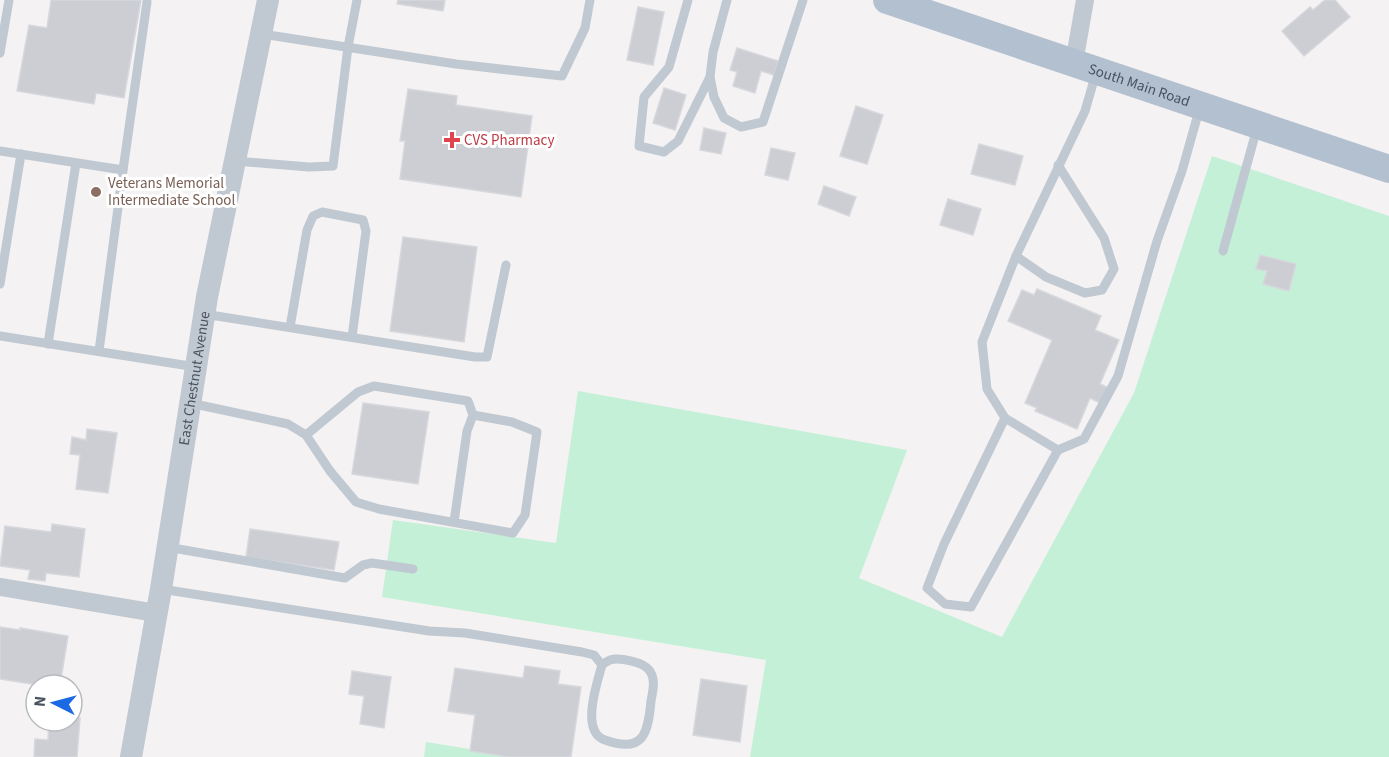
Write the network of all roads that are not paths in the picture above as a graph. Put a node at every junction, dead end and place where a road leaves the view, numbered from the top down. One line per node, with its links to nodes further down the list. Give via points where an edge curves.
1 (9, 0): 13 (lane)
2 (268, 0): 11 (street, East Chestnut Avenue)
3 (357, 0): 12 (lane)
4 (590, 0): 12 (lane, via 585,28 562,76)
5 (688, 0): 15 (lane, via 669,67 644,98 639,146 664,153 678,141)
6 (726, 0): 15 (lane)
7 (803, 0): 15 (lane, via 763,122 741,127 724,118)
8 (887, 0): 14 (main road, South Main Road)
9 (1084, 0): 14 (street)
10 (147, 2): 24 (lane)
11 (261, 34): 12 (lane); 20 (street, East Chestnut Avenue)
12 (348, 47): 20 (lane, via 333,166)
13 (0, 53)
14 (1085, 67): 16 (main road, South Main Road); 22 (lane, via 1085,111)
15 (710, 77)
16 (1200, 107): 17 (main road, South Main Road); 40 (lane, via 1118,376 1083,439)
17 (1257, 125): 23 (main road, South Main Road); 25 (lane)
18 (0, 151): 19 (lane)
19 (21, 154): 21 (lane); 28 (lane)
20 (235, 161): 29 (street, East Chestnut Avenue)
21 (76, 163): 24 (lane); 33 (lane)
22 (1058, 165): 26 (lane); 26 (lane, via 1104,238 1114,269 1102,290 1084,293 1046,277)
23 (1389, 169)
24 (123, 170): 34 (lane)
25 (1223, 251)
26 (1016, 256): 38 (lane, via 982,342 987,389)
27 (506, 265): 32 (lane, via 488,357)
28 (0, 284)
29 (204, 314): 30 (lane); 35 (street, East Chestnut Avenue)
30 (290, 327): 32 (lane); 32 (lane, via 307,230 313,216 322,212 363,220 366,231)
31 (0, 336): 33 (lane)
32 (352, 337)
33 (48, 344): 34 (lane)
34 (99, 351): 35 (lane)
35 (196, 367): 36 (street, East Chestnut Avenue)
36 (190, 403): 39 (lane, via 288,424); 42 (street, East Chestnut Avenue)
37 (473, 415): 39 (lane, via 468,401 374,386 358,392); 41 (lane, via 467,431); 41 (lane, via 512,422 537,432 525,515 513,533)
38 (1005, 418): 40 (lane); 40 (lane, via 927,588 945,604 971,607)
39 (306, 435): 41 (lane, via 356,502)
40 (1058, 450)
41 (454, 522)
42 (167, 547): 43 (lane, via 345,578 372,563); 45 (street, East Chestnut Avenue)
43 (413, 569)
44 (0, 587): 46 (street)
45 (161, 590): 46 (street, East Chestnut Avenue); 47 (lane, via 582,652 594,655)
46 (156, 613): 48 (street, East Chestnut Avenue)
47 (602, 665): 47 (lane, via 611,660 641,665 649,669 653,678 648,728 636,742 602,740 591,725)
48 (131, 757)

